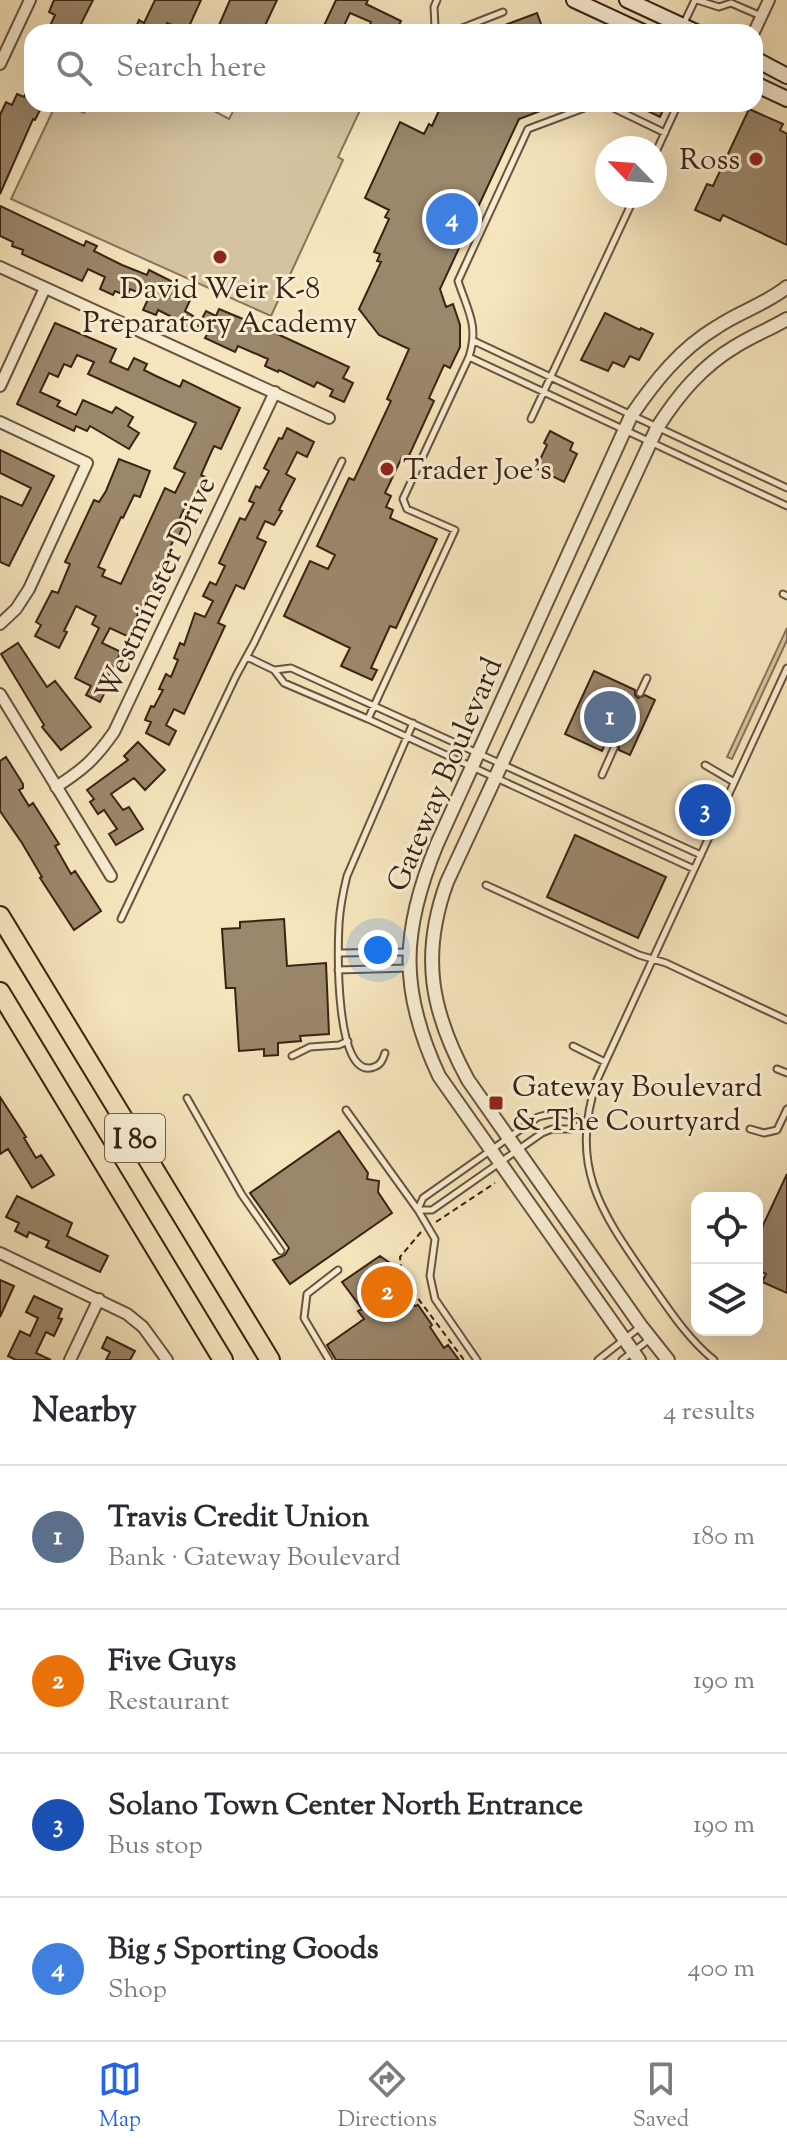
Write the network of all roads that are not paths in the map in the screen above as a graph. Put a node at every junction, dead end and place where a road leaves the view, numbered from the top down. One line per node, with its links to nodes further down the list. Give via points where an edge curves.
1 (30, 0): 17 (street)
2 (437, 0): 10 (lane)
3 (574, 0): 12 (main road)
4 (627, 0): 7 (main road)
5 (696, 0): 9 (lane, via 719,7 731,3); 14 (lane)
6 (769, 0): 9 (street)
7 (645, 4): 13 (main road)
8 (503, 12): 11 (lane)
9 (761, 16): 15 (street)
10 (435, 24)
11 (471, 24)
12 (626, 24)
13 (680, 24)
14 (690, 24)
15 (758, 24)
16 (763, 63): 18 (main road)
17 (0, 64)
18 (787, 76)
19 (763, 88): 20 (main road)
20 (787, 99)
21 (574, 112): 31 (lane, via 528,129 458,281)
22 (622, 112): 24 (lane)
23 (674, 112): 24 (lane)
24 (665, 133): 25 (lane)
25 (664, 136)
26 (629, 208): 33 (lane)
27 (0, 267): 29 (street)
28 (787, 287): 37 (street, Gateway Boulevard, via 689,346)
29 (45, 288): 34 (street); 35 (street)
30 (787, 319): 41 (street, Gateway Boulevard, via 715,360 689,383)
31 (474, 341): 32 (lane); 33 (lane)
32 (469, 357): 36 (lane); 54 (lane, via 403,499 407,509 455,530)
33 (550, 377): 36 (lane); 37 (lane)
34 (0, 386)
35 (275, 392): 38 (street); 66 (street, Westminster Drive, via 114,732 98,755)
36 (543, 392): 39 (lane); 42 (lane)
37 (631, 416): 41 (lane); 42 (street, Gateway Boulevard)
38 (329, 418)
39 (531, 419)
40 (0, 422): 47 (street, via 87,463 29,589)
41 (657, 428): 43 (street, Gateway Boulevard); 45 (lane)
42 (625, 430): 43 (lane); 59 (street, Gateway Boulevard)
43 (650, 442): 46 (lane); 60 (street, Gateway Boulevard)
44 (342, 461): 48 (lane)
45 (787, 488)
46 (787, 506)
47 (0, 624)
48 (247, 657): 50 (lane); 72 (lane)
49 (787, 668): 65 (lane)
50 (274, 670): 54 (lane, via 291,668); 55 (lane, via 284,683)
51 (647, 678): 52 (lane)
52 (640, 693)
53 (0, 694): 66 (street)
54 (374, 705): 55 (lane); 56 (lane)
55 (368, 719): 57 (lane)
56 (413, 723): 57 (lane); 59 (lane)
57 (407, 737): 62 (lane); 74 (lane, via 347,876)
58 (614, 748): 63 (lane)
59 (478, 752): 60 (lane); 62 (street, Gateway Boulevard)
60 (501, 763): 64 (street, Gateway Boulevard); 67 (lane)
61 (705, 765): 65 (lane)
62 (472, 767): 64 (lane); 73 (street, Gateway Boulevard, via 417,898)
63 (602, 775)
64 (495, 777): 68 (lane); 92 (street, Gateway Boulevard, via 439,903 431,953 439,1018 451,1049)
65 (734, 782): 67 (lane)
66 (56, 787): 69 (street)
67 (701, 855): 68 (lane)
68 (694, 869): 75 (lane)
69 (111, 876)
70 (486, 885): 75 (lane)
71 (0, 916): 108 (highway, I 80)
72 (121, 919)
73 (409, 952): 74 (lane); 76 (street, Gateway Boulevard)
74 (339, 953): 77 (lane)
75 (653, 959): 79 (lane); 84 (lane)
76 (409, 968): 77 (lane); 93 (street, Gateway Boulevard, via 429,1054)
77 (338, 970): 80 (lane)
78 (0, 992): 107 (highway, I 80)
79 (787, 1020)
80 (348, 1041): 82 (lane, via 354,1058 367,1068 382,1062); 83 (lane, via 310,1047)
81 (573, 1046): 84 (lane)
82 (385, 1053)
83 (292, 1056)
84 (605, 1062): 90 (lane)
85 (777, 1069): 86 (lane)
86 (787, 1073)
87 (187, 1098): 97 (lane)
88 (787, 1109): 91 (lane, via 777,1130)
89 (346, 1110): 96 (lane)
90 (586, 1123): 92 (lane, via 572,1114 552,1114); 94 (lane, via 552,1129); 113 (lane, via 587,1163 603,1212 681,1326)
91 (750, 1129)
92 (509, 1137): 93 (lane); 94 (street, Gateway Boulevard)
93 (491, 1150): 95 (street, Gateway Boulevard); 96 (lane, via 423,1198)
94 (518, 1150): 95 (lane); 101 (street, Gateway Boulevard)
95 (500, 1163): 96 (lane, via 432,1210); 102 (street, Gateway Boulevard)
96 (418, 1210): 110 (lane, via 435,1239 430,1276 435,1299)
97 (281, 1251)
98 (0, 1253): 100 (street)
99 (338, 1270): 109 (lane, via 307,1294 304,1318)
100 (99, 1299): 105 (street); 106 (street, via 143,1327)
101 (641, 1326): 102 (lane); 103 (street, Gateway Boulevard)
102 (624, 1339): 104 (street, Gateway Boulevard); 111 (lane)
103 (651, 1339): 104 (lane); 112 (street, Gateway Boulevard)
104 (631, 1357)
105 (70, 1360)
106 (167, 1360)
107 (223, 1360)
108 (270, 1360)
109 (329, 1360)
110 (477, 1360)
111 (598, 1360)
112 (668, 1360)
113 (714, 1360)

